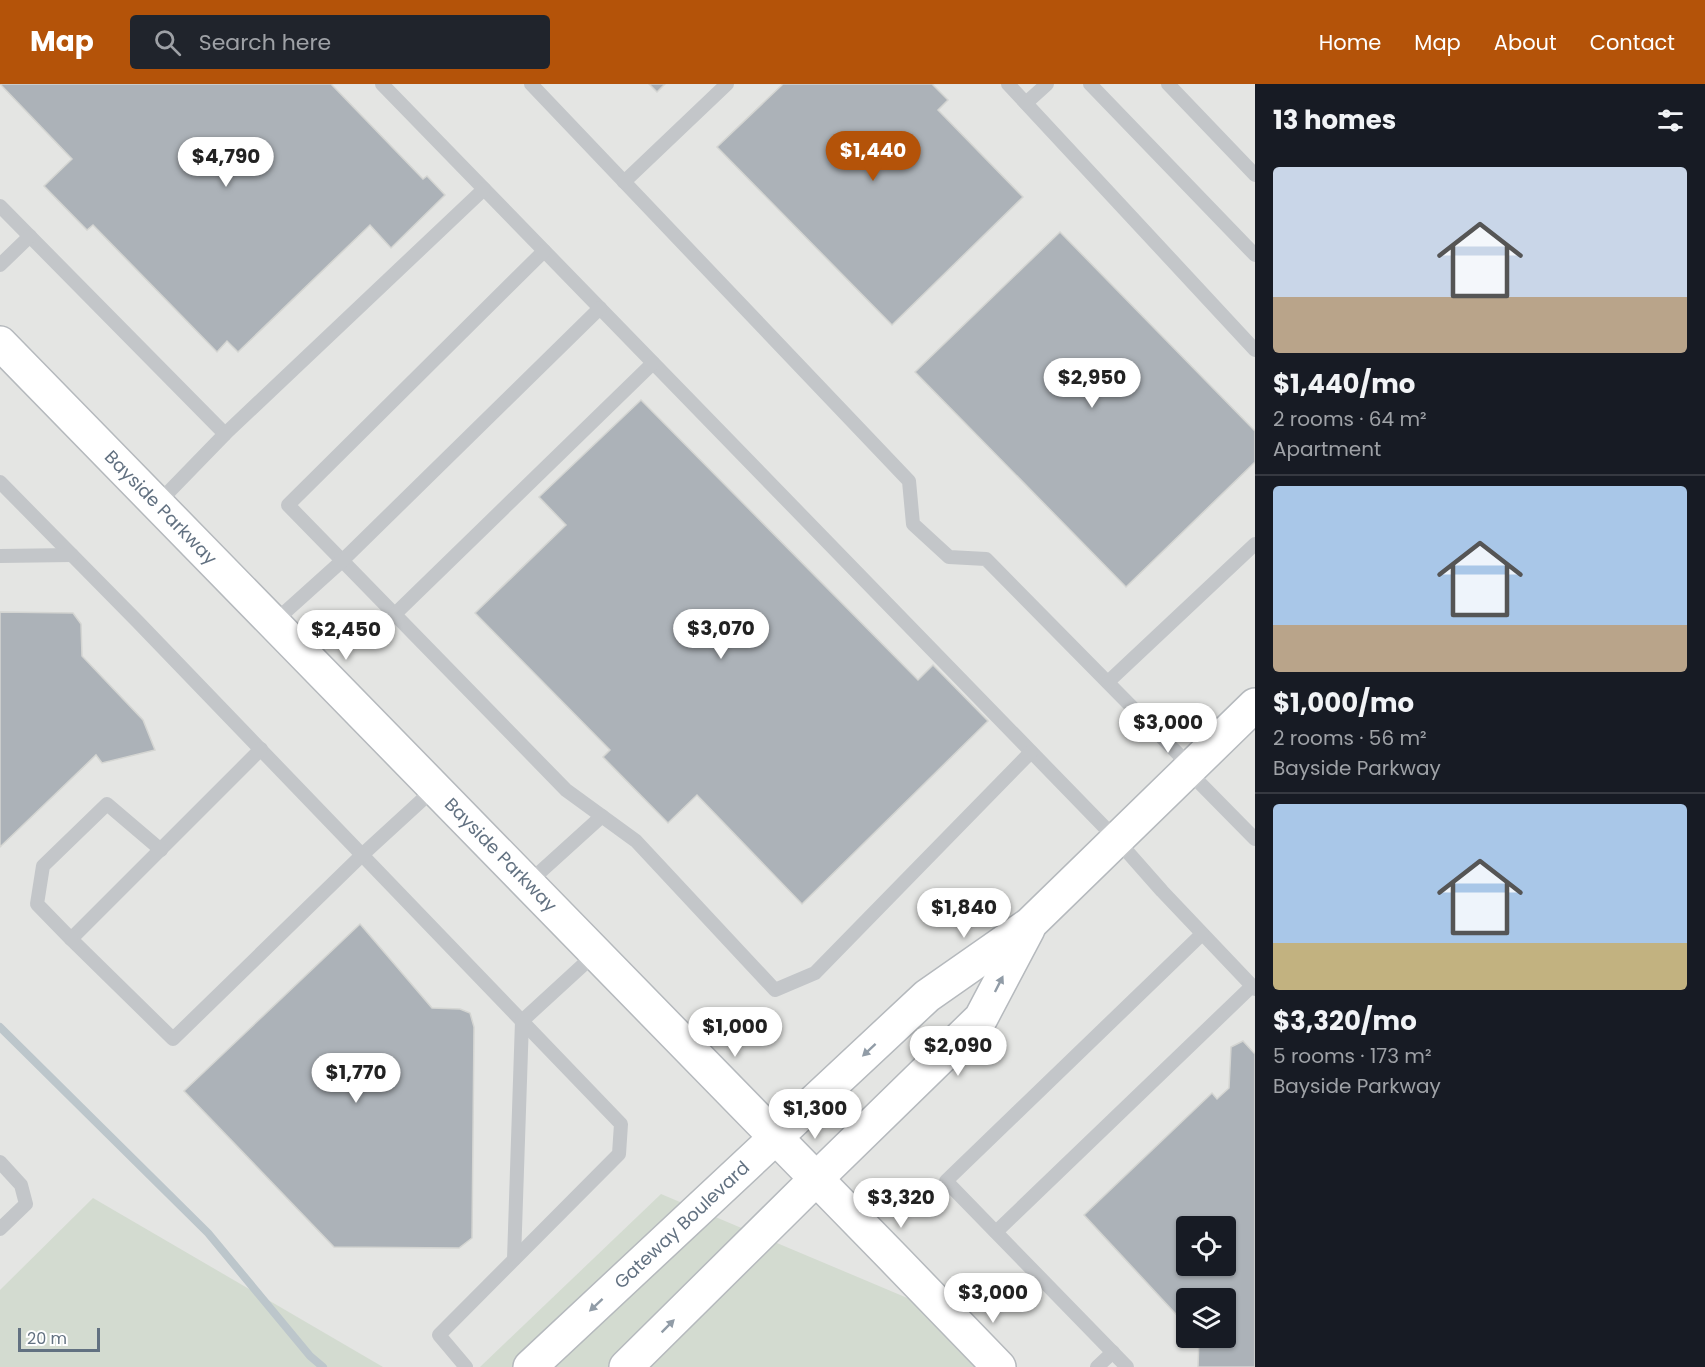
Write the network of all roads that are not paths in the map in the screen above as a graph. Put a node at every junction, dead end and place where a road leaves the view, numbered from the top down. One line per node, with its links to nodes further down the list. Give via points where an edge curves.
1 (382, 84): 11 (lane)
2 (531, 84): 10 (lane)
3 (727, 84): 10 (lane)
4 (1008, 84): 8 (lane)
5 (1047, 84): 8 (lane)
6 (1090, 84): 15 (lane)
7 (1168, 84): 9 (lane)
8 (1026, 103): 19 (lane)
9 (1255, 175)
10 (624, 182): 30 (lane, via 909,481 913,524 950,557 986,559)
11 (484, 189): 14 (lane); 21 (lane)
12 (0, 206): 13 (lane)
13 (30, 236): 16 (lane); 21 (lane)
14 (544, 251): 17 (lane); 27 (lane, via 288,504)
15 (1255, 255)
16 (0, 266)
17 (600, 308): 20 (lane); 27 (lane)
18 (0, 343): 23 (street, Bayside Parkway)
19 (1255, 350)
20 (653, 363): 28 (lane); 33 (lane)
21 (225, 434): 23 (lane)
22 (0, 482): 25 (lane)
23 (157, 505): 29 (street, Bayside Parkway)
24 (1255, 544): 30 (lane)
25 (72, 555): 26 (lane); 32 (lane)
26 (0, 556)
27 (343, 560): 28 (lane); 29 (lane)
28 (395, 614): 36 (lane, via 566,790)
29 (273, 623): 35 (street, Bayside Parkway)
30 (1108, 682): 34 (lane)
31 (1255, 705): 34 (street, Gateway Boulevard)
32 (261, 749): 39 (lane); 40 (lane)
33 (1031, 752): 36 (lane, via 815,973 775,990 636,840); 38 (lane)
34 (1189, 769): 37 (lane); 38 (street, Gateway Boulevard)
35 (434, 789): 40 (lane); 41 (street, Bayside Parkway)
36 (602, 816): 41 (lane)
37 (1255, 839)
38 (1117, 840): 42 (street, Gateway Boulevard); 43 (lane)
39 (161, 850): 44 (lane); 44 (lane, via 107,804 43,866 37,904)
40 (362, 855): 44 (lane, via 173,1040); 47 (lane)
41 (527, 884): 45 (street, Bayside Parkway)
42 (1030, 924): 48 (street, Gateway Boulevard, one-way to 48, via 927,996); 50 (street, Gateway Boulevard, one-way to 42, via 981,1018)
43 (1202, 934): 46 (lane); 52 (lane, via 946,1182)
44 (71, 939)
45 (595, 954): 47 (lane); 48 (street, Bayside Parkway)
46 (1253, 988): 52 (lane)
47 (522, 1021): 53 (lane); 53 (lane, via 621,1124 619,1154)
48 (777, 1137): 50 (street, Bayside Parkway); 56 (street, Gateway Boulevard, one-way to 56)
49 (0, 1162): 51 (lane, via 21,1185 26,1204)
50 (817, 1178): 57 (street, Gateway Boulevard, one-way to 50); 58 (street, Bayside Parkway)
51 (0, 1229)
52 (996, 1232): 54 (lane)
53 (514, 1260): 55 (lane, via 439,1335)
54 (1113, 1352): 59 (lane); 60 (lane)
55 (466, 1367)
56 (530, 1367)
57 (626, 1367)
58 (999, 1367)
59 (1097, 1367)
60 (1127, 1367)

